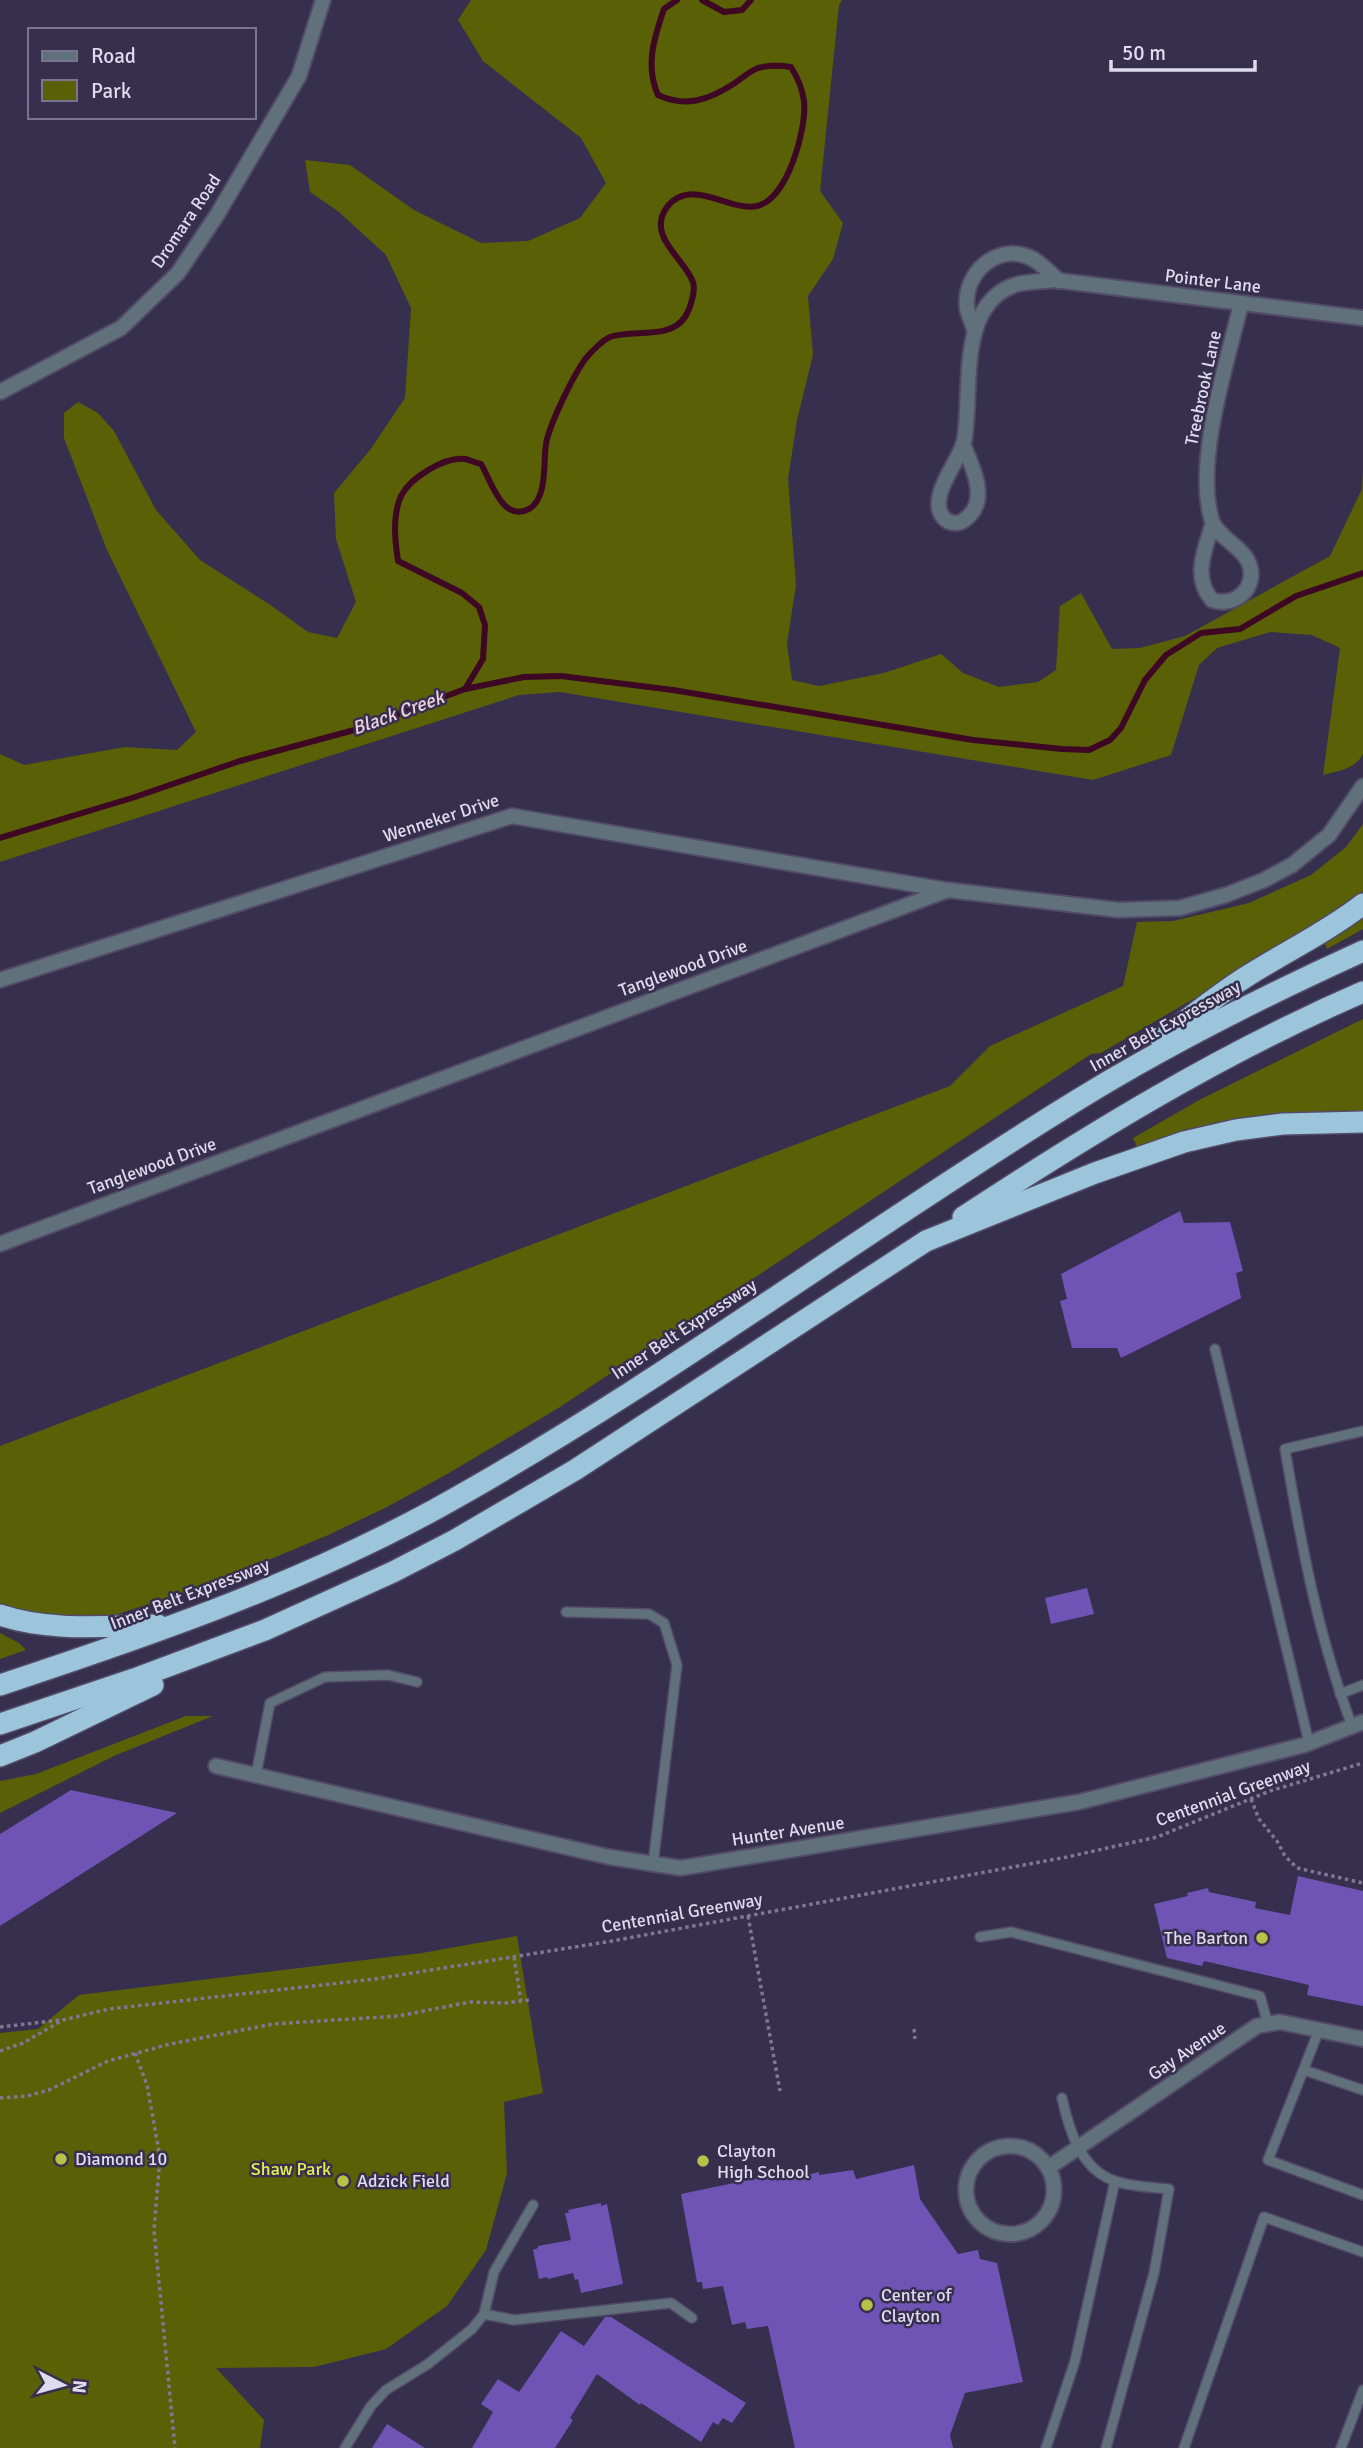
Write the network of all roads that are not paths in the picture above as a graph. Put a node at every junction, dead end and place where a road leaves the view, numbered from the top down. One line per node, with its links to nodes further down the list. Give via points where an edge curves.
1 (323, 0): 6 (street, Dromara Road, via 299,76 178,273 121,328)
2 (1059, 281): 3 (street, Pointer Lane); 5 (street, Pointer Lane, via 1012,286 989,304); 5 (street, Pointer Lane, via 1034,259 1014,252 996,256 979,270 971,285 967,307)
3 (1241, 304): 4 (street, Pointer Lane); 8 (street, Treebrook Lane, via 1209,442)
4 (1363, 318)
5 (974, 329): 7 (street, Pointer Lane)
6 (0, 392)
7 (963, 444): 7 (street, Pointer Lane, via 940,494 939,512 954,523 974,511 978,495)
8 (1213, 523): 8 (street, Treebrook Lane, via 1251,566 1248,586 1231,602 1212,600 1201,584 1202,557)
9 (1363, 786): 10 (street, Tanglewood Drive, via 1329,835 1292,865 1226,895 1180,908 1119,910)
10 (948, 890): 13 (street, Wenneker Drive, via 512,816); 18 (street, Tanglewood Drive)
11 (1363, 904): 15 (highway, via 1247,976)
12 (1363, 951): 15 (highway, Inner Belt Expressway, via 1232,1013)
13 (0, 980)
14 (1363, 992): 17 (highway, via 1163,1093)
15 (1079, 1099): 23 (highway, Inner Belt Expressway, via 492,1477 317,1568)
16 (1363, 1122): 17 (highway, via 1283,1124 1184,1142)
17 (926, 1241): 24 (highway, via 515,1506 393,1572)
18 (0, 1244)
19 (1215, 1349): 31 (lane)
20 (1363, 1431): 28 (lane, via 1285,1449 1305,1563)
21 (566, 1612): 35 (lane, via 649,1614 664,1623 677,1665)
22 (0, 1615): 23 (highway, via 47,1626)
23 (177, 1625): 26 (highway, Inner Belt Expressway)
24 (265, 1630): 29 (highway); 32 (highway)
25 (416, 1682): 34 (lane, via 388,1675 325,1677 270,1703)
26 (0, 1685)
27 (1363, 1685): 28 (lane)
28 (1340, 1693): 30 (lane)
29 (0, 1724)
30 (1358, 1724): 31 (street, Hunter Avenue)
31 (1308, 1743): 35 (street, Hunter Avenue, via 1079,1802 681,1868)
32 (0, 1756)
33 (216, 1766): 34 (street, Hunter Avenue)
34 (256, 1775): 35 (street, Hunter Avenue)
35 (653, 1864)
36 (980, 1937): 37 (lane, via 1011,1931 1260,1996)
37 (1268, 2024): 38 (street); 43 (street, Gay Avenue, via 1257,2026)
38 (1319, 2030): 39 (street); 40 (lane)
39 (1363, 2039)
40 (1304, 2070): 41 (lane); 46 (lane, via 1268,2160)
41 (1363, 2090)
42 (1062, 2098): 43 (lane, via 1068,2128)
43 (1078, 2147): 44 (street, Gay Avenue); 45 (lane, via 1098,2172)
44 (1048, 2168): 44 (street, via 1034,2152 1020,2146 995,2148 972,2166 965,2189 967,2204 979,2223 993,2231 1008,2235 1031,2229 1046,2217 1052,2203 1054,2182)
45 (1115, 2181): 53 (lane, via 1075,2361); 54 (lane, via 1169,2189 1154,2273)
46 (1363, 2195)
47 (533, 2205): 49 (lane, via 494,2272)
48 (1363, 2252): 55 (lane, via 1265,2217)
49 (484, 2314): 50 (lane, via 514,2320 671,2304); 52 (lane, via 428,2364 386,2390)
50 (692, 2318)
51 (1363, 2390): 56 (lane)
52 (345, 2448)
53 (1046, 2448)
54 (1106, 2448)
55 (1184, 2448)
56 (1341, 2448)

